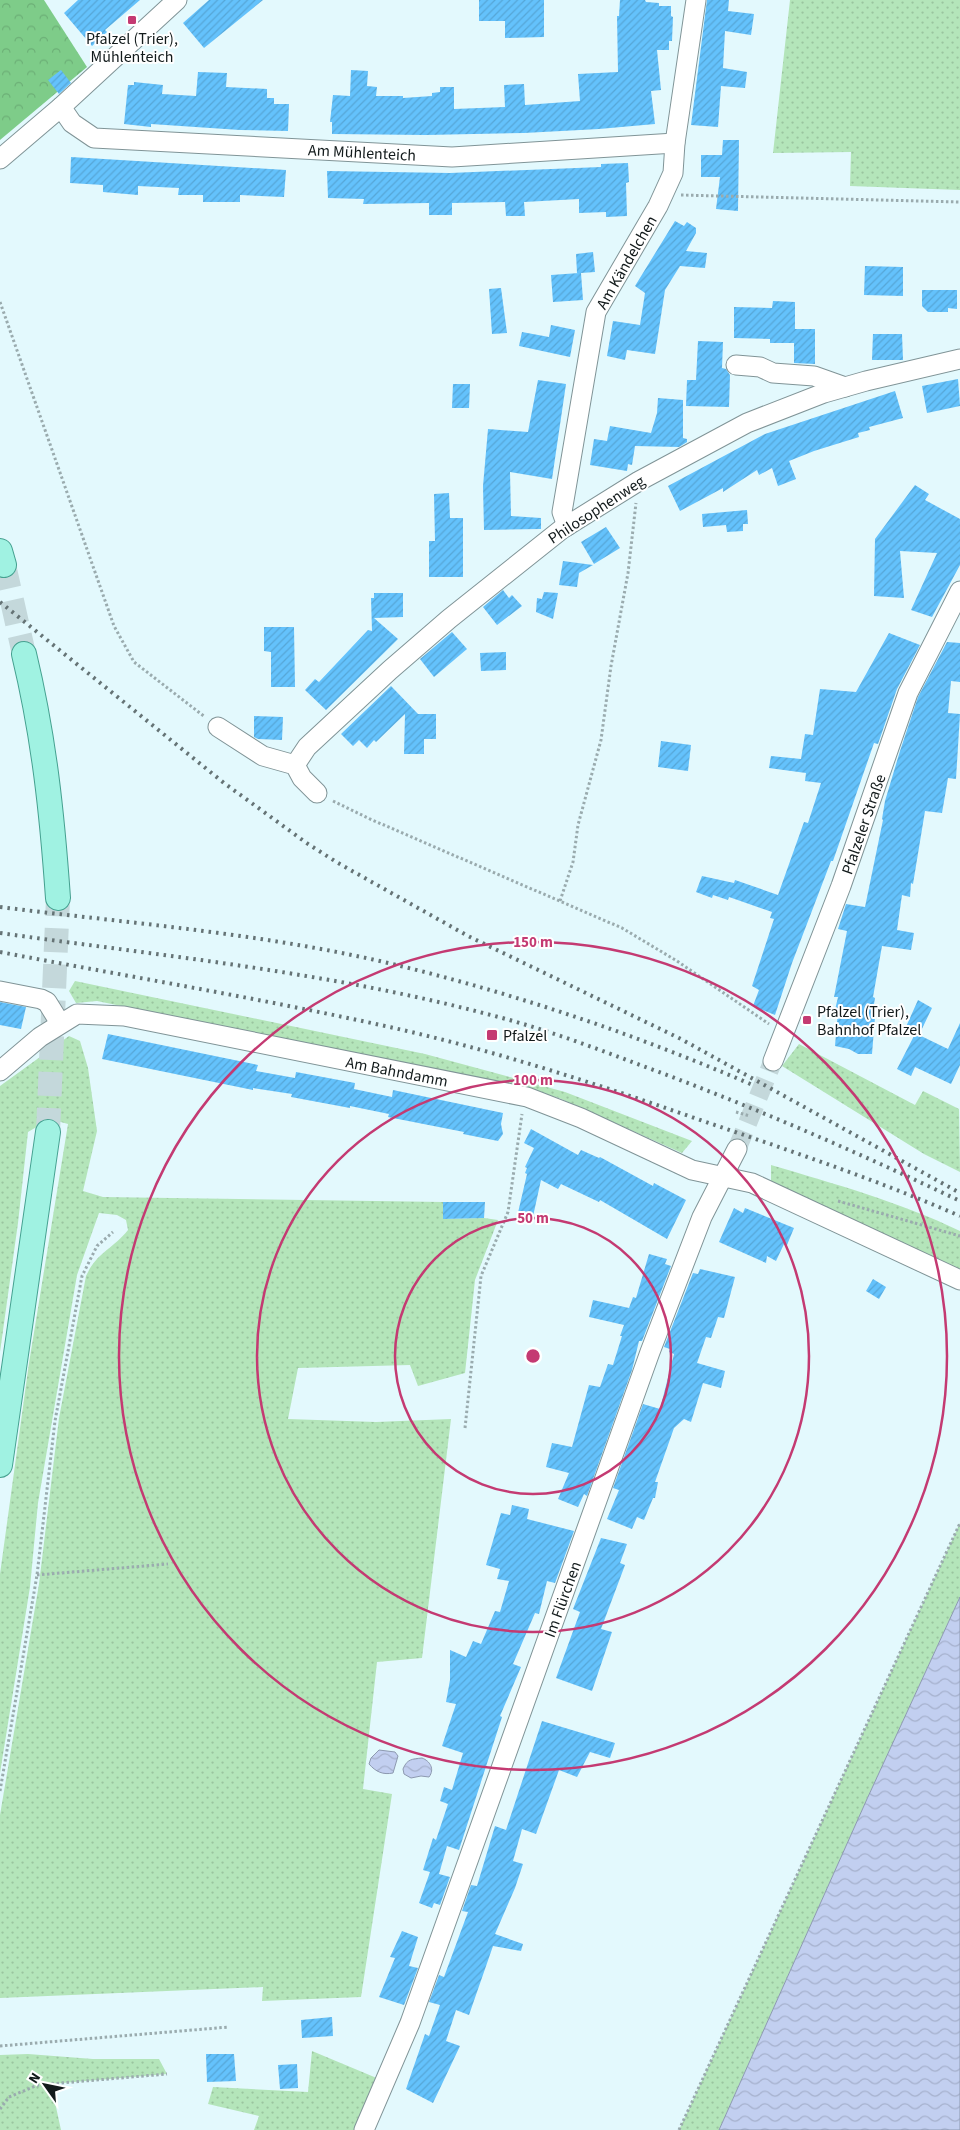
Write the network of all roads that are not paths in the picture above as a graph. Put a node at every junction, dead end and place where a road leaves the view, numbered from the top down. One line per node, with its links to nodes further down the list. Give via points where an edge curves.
1 (177, 0): 3 (street)
2 (696, 0): 4 (street, Am Kändelchen)
3 (61, 107): 4 (street, Am Mühlenteich, via 72,123 94,138 452,158); 5 (street)
4 (675, 143): 9 (street, Am Kändelchen, via 673,173 596,312 562,512)
5 (0, 159)
6 (960, 359): 8 (street, Philosophenweg)
7 (736, 365): 8 (street, via 760,367 773,373 814,376)
8 (845, 387): 9 (street, Philosophenweg, via 747,423 639,481)
9 (567, 526): 13 (street, Philosophenweg, via 507,571 390,670 307,747)
10 (960, 591): 18 (street, Pfalzeler Straße, via 908,693 841,886)
11 (24, 654): 15 (main road, via 46,761)
12 (218, 727): 13 (street, via 263,756)
13 (295, 765): 14 (street, via 302,778)
14 (317, 793)
15 (58, 898)
16 (0, 991): 17 (street, via 41,998)
17 (60, 1023): 19 (street, Am Bahndamm); 22 (street, Am Bahndamm, via 77,1014 124,1016 527,1097 581,1118 692,1170)
18 (773, 1061)
19 (0, 1071)
20 (48, 1132): 24 (main road)
21 (737, 1149): 22 (street)
22 (722, 1178): 23 (street, Am Bahndamm, via 752,1183); 25 (street, Im Flürchen, via 702,1217 650,1352 410,2023)
23 (960, 1280)
24 (0, 1465)
25 (364, 2130)

